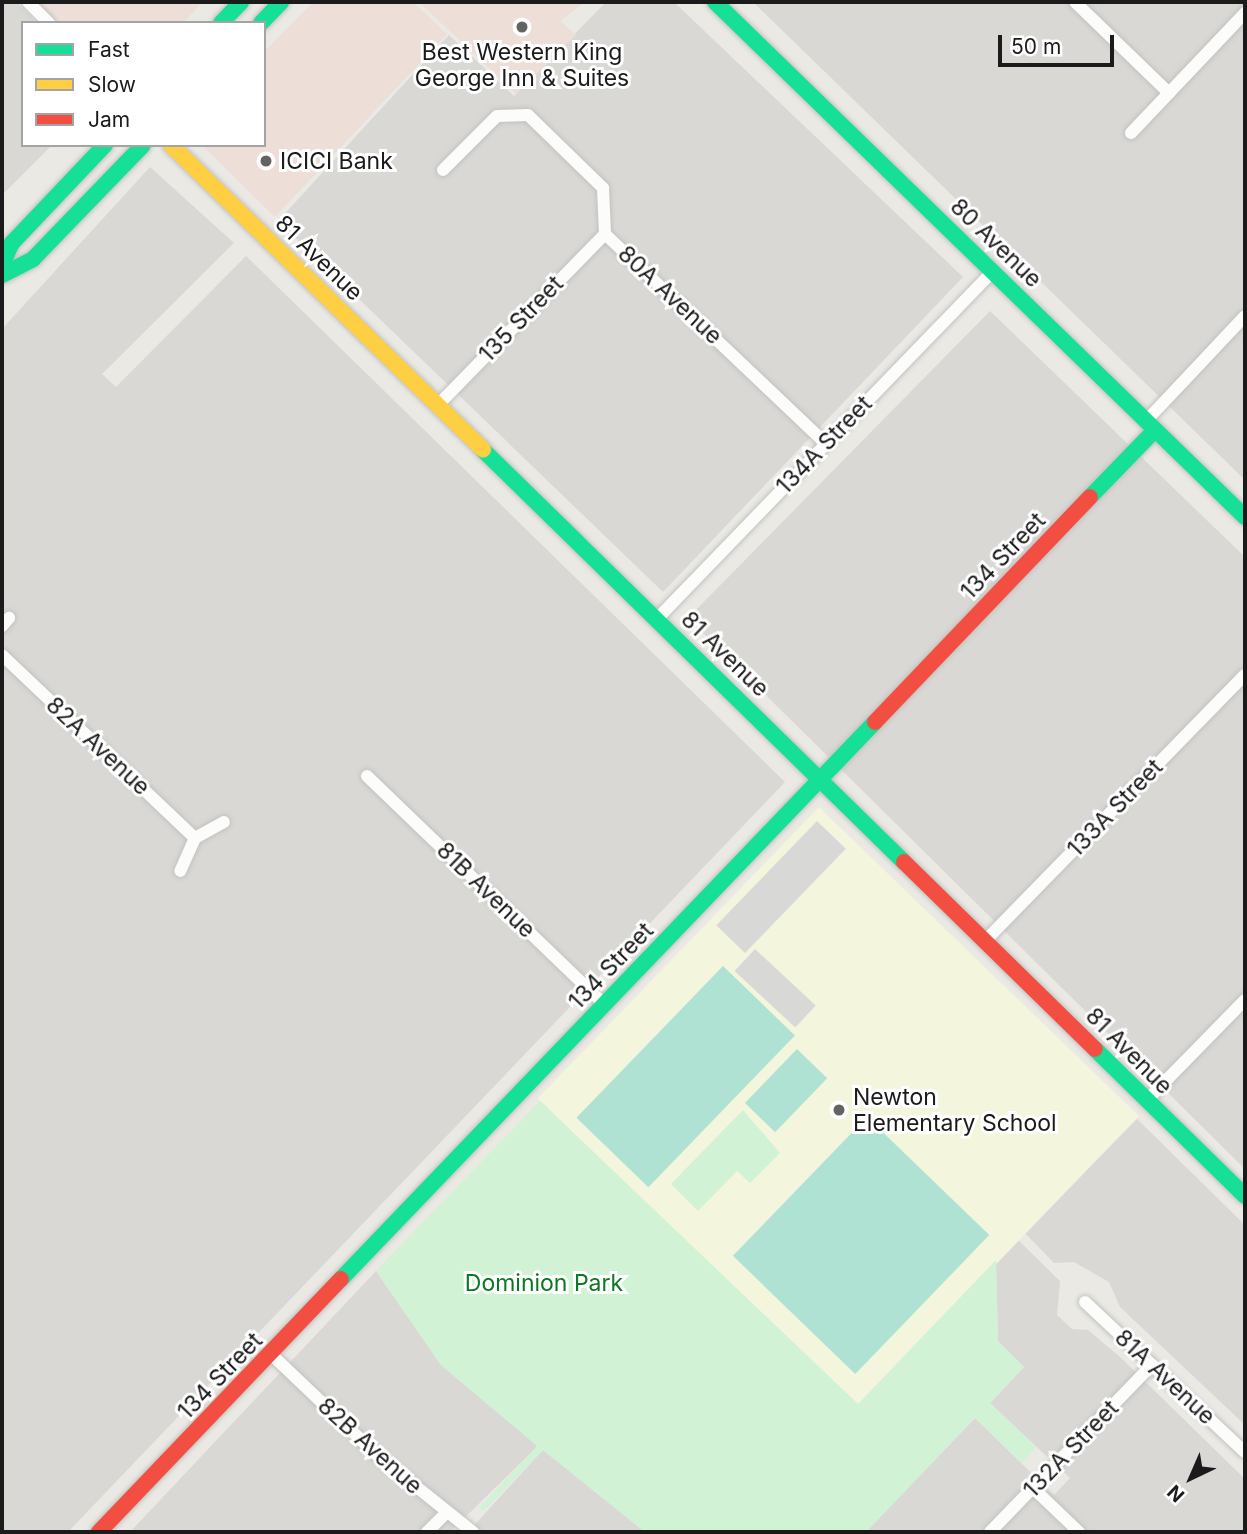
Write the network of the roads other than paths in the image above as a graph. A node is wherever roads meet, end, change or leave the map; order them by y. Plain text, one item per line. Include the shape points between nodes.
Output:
1 (28, 2) edge
2 (241, 2) edge
3 (281, 2) edge
4 (715, 2) edge
5 (1075, 2) edge
6 (1245, 13) edge
7 (47, 21) edge
8 (223, 21) edge
9 (263, 21) edge
10 (1169, 93) junction
11 (1131, 134) dead end
12 (103, 147) edge
13 (141, 147) edge
14 (173, 147) edge
15 (443, 170) dead end
16 (605, 234) junction
17 (2, 265) edge
18 (993, 271) junction
19 (2, 275) edge
20 (1245, 316) edge
21 (438, 405) junction
22 (1151, 425) junction
23 (825, 443) junction
24 (1245, 517) edge
25 (657, 619) junction
26 (2, 655) edge
27 (1245, 675) edge
28 (367, 776) dead end
29 (820, 779) junction
30 (224, 822) dead end
31 (195, 838) junction
32 (180, 871) dead end
33 (985, 941) junction
34 (1245, 1000) edge
35 (605, 1005) junction
36 (1146, 1101) junction
37 (1245, 1196) edge
38 (1085, 1302) dead end
39 (272, 1355) junction
40 (1152, 1365) junction
41 (1245, 1452) edge
42 (1033, 1488) junction
43 (446, 1513) junction
44 (99, 1532) edge
45 (427, 1532) edge
46 (473, 1532) edge
47 (990, 1532) edge
48 (1079, 1532) edge

1 - 7 street
2 - 8 street
3 - 9 street
4 - 18 street, 80 Avenue
5 - 10 street
6 - 10 street
10 - 11 street
12 - 17 street via 12,243
13 - 19 street via 33,259
14 - 21 street, 81 Avenue
15 - 16 street, 80A Avenue via 497,116 511,111 528,115 603,188
16 - 21 street, 135 Street
16 - 23 street, 80A Avenue
18 - 22 street, 80 Avenue
18 - 23 street, 134A Street
20 - 22 street, 134 Street
21 - 25 street, 81 Avenue
22 - 24 street, 80 Avenue
22 - 29 street, 134 Street
23 - 25 street, 134A Street
25 - 29 street, 81 Avenue
26 - 31 street, 82A Avenue
27 - 33 street, 133A Street
28 - 35 street, 81B Avenue
29 - 33 street, 81 Avenue
29 - 35 street, 134 Street
30 - 31 street
31 - 32 street
33 - 36 street, 81 Avenue
34 - 36 street
35 - 39 street, 134 Street
36 - 37 street, 81 Avenue
38 - 40 street, 81A Avenue
39 - 43 street, 82B Avenue
39 - 44 street, 134 Street
40 - 41 street, 81A Avenue
40 - 42 street, 132A Street
42 - 47 street, 132A Street
42 - 48 street
43 - 45 street
43 - 46 street, 82B Avenue

